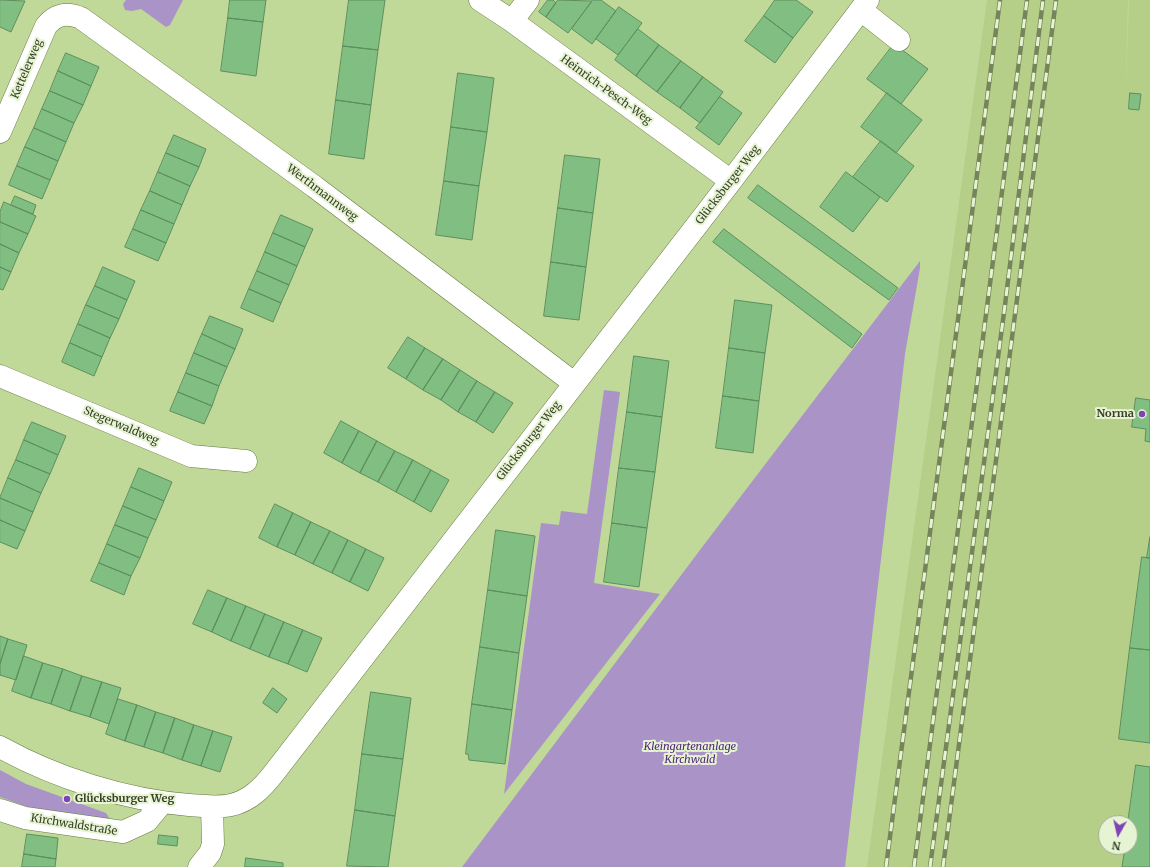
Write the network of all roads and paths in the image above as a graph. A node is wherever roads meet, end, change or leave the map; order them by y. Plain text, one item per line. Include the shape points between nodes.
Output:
1 (480, 0) edge
2 (528, 0) edge
3 (864, 5) edge
4 (63, 14) joint
5 (512, 21) junction
6 (899, 40) dead end
7 (0, 132) edge
8 (731, 181) junction
9 (0, 376) edge
10 (574, 383) junction
11 (246, 461) dead end
12 (0, 747) edge
13 (162, 803) junction
14 (212, 807) junction
15 (0, 810) edge
16 (199, 867) edge

1 - 5 street, Heinrich-Pesch-Weg
2 - 5 street
3 - 6 street
3 - 8 street, Glücksburger Weg
4 - 7 street, Kettelerweg via 52,19 46,26
4 - 10 street, Werthmannweg via 81,18 136,57 309,183
5 - 8 street, Heinrich-Pesch-Weg
8 - 10 street, Glücksburger Weg
9 - 11 street, Stegerwaldweg via 191,456
10 - 14 street, Glücksburger Weg via 266,783 241,802
12 - 13 street via 47,769 83,782
13 - 14 street
13 - 15 street, Kirchwaldstraße via 147,821 123,832 25,818
14 - 16 street via 213,844 210,853

